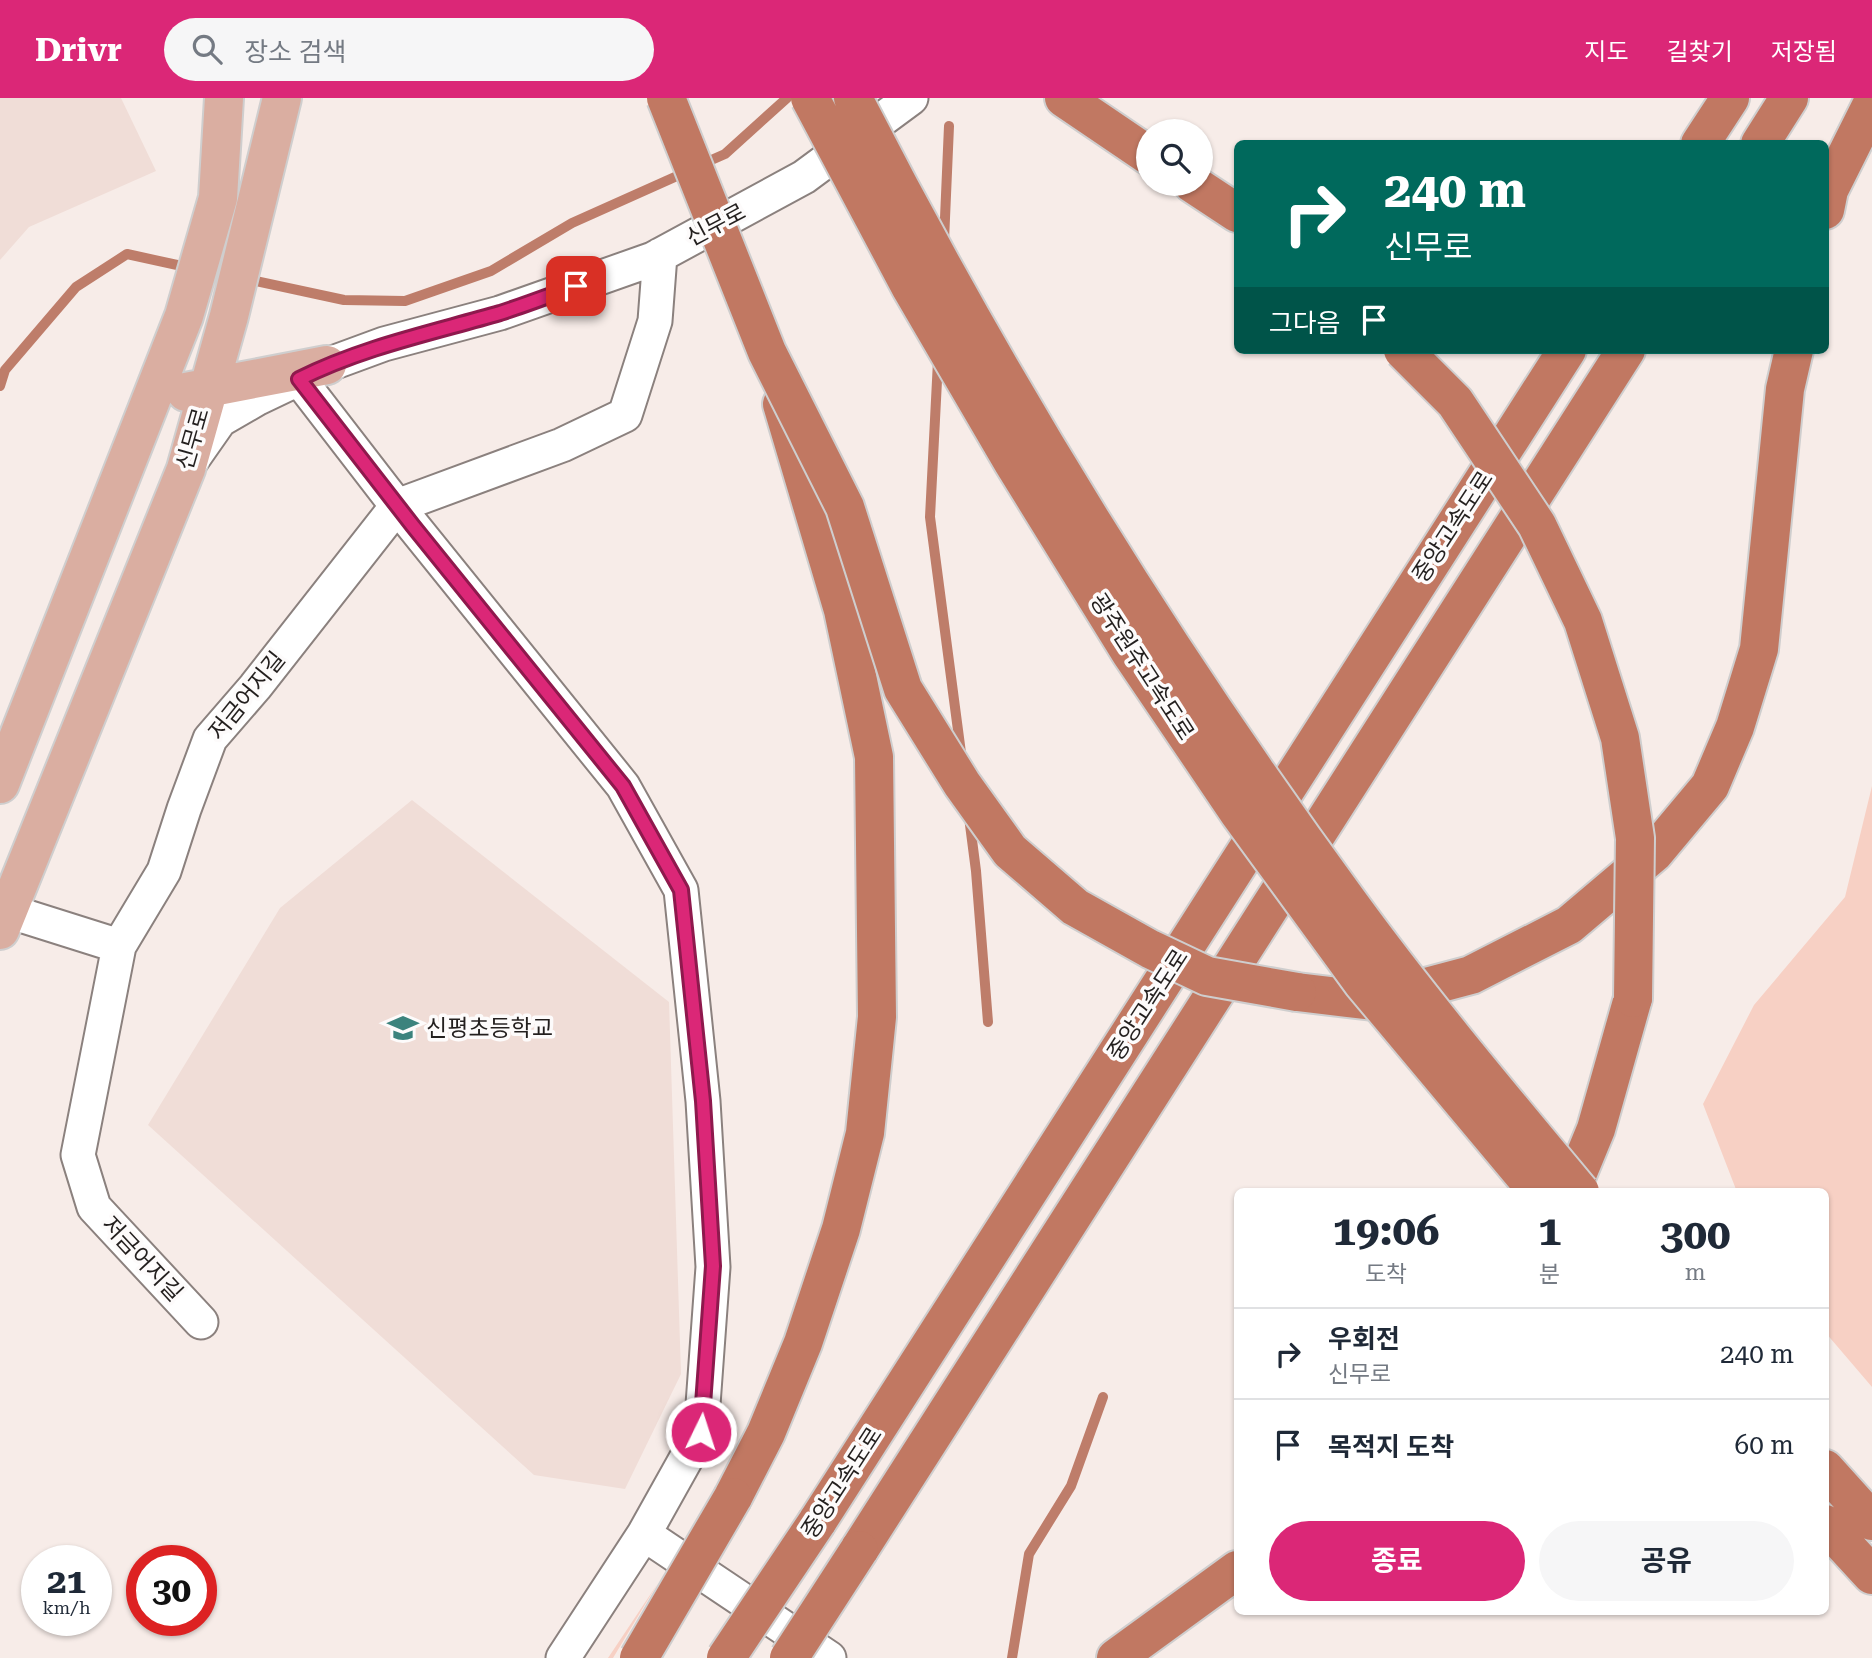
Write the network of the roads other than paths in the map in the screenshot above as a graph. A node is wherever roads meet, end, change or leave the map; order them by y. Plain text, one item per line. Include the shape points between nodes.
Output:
1 (224, 98) edge
2 (282, 98) edge
3 (666, 98) edge
4 (810, 98) edge
5 (853, 98) edge
6 (911, 98) edge
7 (1064, 98) edge
8 (1730, 98) edge
9 (1789, 98) edge
10 (1865, 118) edge
11 (1703, 140) edge
12 (1763, 140) edge
13 (1136, 147) edge
14 (1829, 190) edge
15 (1211, 196) edge
16 (1234, 211) edge
17 (660, 255) junction
18 (226, 325) junction
19 (767, 352) junction
20 (1407, 354) edge
21 (1564, 354) edge
22 (1623, 354) edge
23 (1793, 354) edge
24 (313, 372) junction
25 (208, 389) junction
26 (153, 396) junction
27 (186, 469) junction
28 (397, 506) junction
29 (0, 784) edge
30 (4, 920) edge
31 (119, 946) junction
32 (1535, 1188) edge
33 (1572, 1188) edge
34 (1577, 1188) edge
35 (201, 1322) dead end
36 (1829, 1473) edge
37 (1872, 1521) edge
38 (1829, 1528) edge
39 (645, 1534) junction
40 (1234, 1572) edge
41 (1872, 1575) edge
42 (563, 1658) edge
43 (639, 1658) edge
44 (726, 1658) edge
45 (789, 1658) edge
46 (829, 1658) edge
47 (1117, 1658) edge

1 - 26 main road via 218,198 184,316
2 - 18 main road
3 - 19 highway, bridge
4 - 32 highway, 광주원주고속도로, bridge via 918,300 1130,652 1239,813 1363,983
5 - 34 highway, 광주원주고속도로, bridge via 1008,381 1171,645 1349,904
6 - 17 street, 신무로 via 804,177
7 - 13 highway
8 - 11 highway
9 - 12 highway
10 - 14 highway
15 - 16 highway
17 - 24 street, 신무로 via 500,313 384,344
17 - 28 street via 655,321 625,415 562,445
18 - 24 main road via 252,361
18 - 25 main road
19 - 23 highway, bridge via 845,507 902,690 1010,851 1075,907 1207,976 1373,1000 1471,975 1569,925 1654,853 1710,786 1735,727 1759,649 1785,389
19 - 43 highway, bridge via 842,610 874,757 877,1017 862,1145 841,1229 803,1343 766,1433 733,1497
20 - 33 highway, bridge via 1455,402 1538,525 1583,621 1620,738 1635,838 1633,998 1596,1129
21 - 44 highway, 중앙고속도로, bridge
22 - 45 highway, bridge
24 - 25 main road, 신무로
24 - 27 street via 220,421
24 - 28 street
25 - 26 main road
25 - 27 main road, 신무로
26 - 29 main road
27 - 30 main road, 신무로
28 - 31 street, 저금어지길 via 210,739 164,871
28 - 39 street via 623,786 681,890 703,1101 713,1266 701,1432
30 - 31 street
31 - 35 street, 저금어지길 via 78,1154 94,1207
36 - 37 highway
38 - 41 highway
39 - 42 street
39 - 46 street
40 - 47 highway

